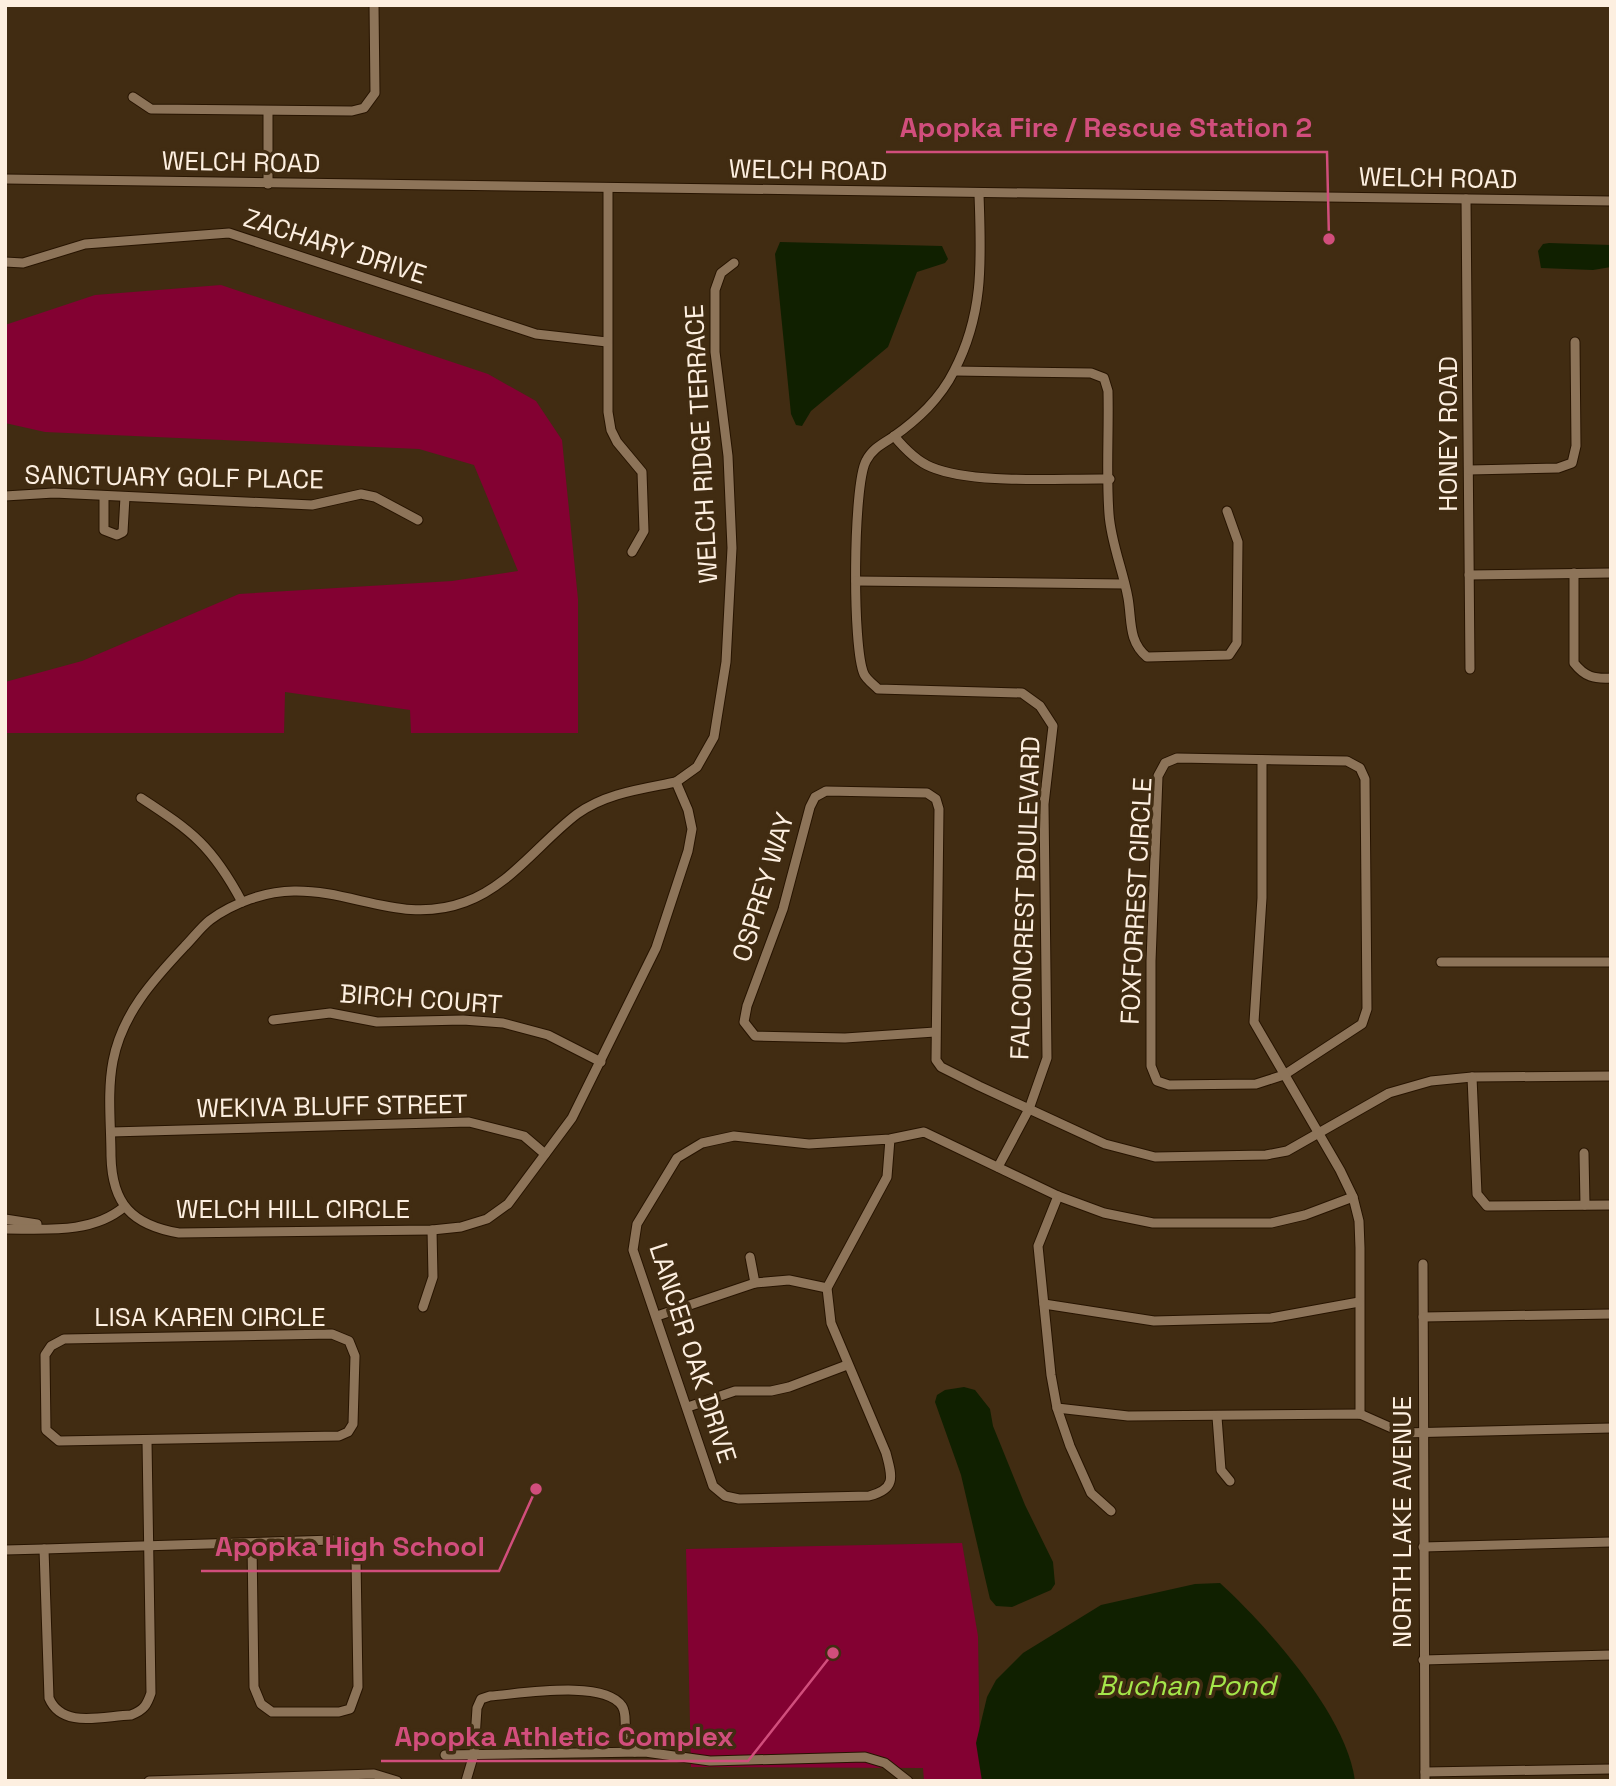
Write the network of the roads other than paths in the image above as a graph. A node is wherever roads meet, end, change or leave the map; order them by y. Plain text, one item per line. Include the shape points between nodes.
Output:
1 (374, 5) edge
2 (133, 97) dead end
3 (268, 111) junction
4 (5, 179) edge
5 (268, 184) junction
6 (608, 188) junction
7 (979, 194) junction
8 (1466, 199) junction
9 (1611, 201) edge
10 (5, 262) edge
11 (734, 263) dead end
12 (607, 342) junction
13 (1575, 342) dead end
14 (955, 371) junction
15 (894, 436) junction
16 (1469, 470) junction
17 (1110, 480) junction
18 (5, 496) edge
19 (104, 496) junction
20 (125, 497) junction
21 (1227, 511) dead end
22 (418, 520) dead end
23 (632, 552) dead end
24 (1574, 573) junction
25 (1611, 573) edge
26 (1469, 575) junction
27 (856, 581) junction
28 (1124, 583) junction
29 (1470, 669) dead end
30 (1611, 678) edge
31 (1262, 760) junction
32 (676, 782) junction
33 (141, 799) dead end
34 (242, 902) junction
35 (1441, 962) dead end
36 (1611, 962) edge
37 (273, 1020) dead end
38 (935, 1032) junction
39 (601, 1062) junction
40 (1284, 1075) junction
41 (1611, 1076) edge
42 (1472, 1077) junction
43 (1029, 1109) junction
44 (111, 1132) junction
45 (1319, 1135) junction
46 (890, 1139) junction
47 (1584, 1153) dead end
48 (545, 1154) junction
49 (998, 1167) junction
50 (1058, 1196) junction
51 (1353, 1197) junction
52 (1585, 1205) junction
53 (1611, 1205) edge
54 (124, 1207) junction
55 (5, 1219) edge
56 (56, 1227) junction
57 (5, 1229) edge
58 (432, 1230) junction
59 (750, 1257) dead end
60 (1423, 1264) dead end
61 (755, 1283) junction
62 (828, 1288) junction
63 (1359, 1302) junction
64 (1044, 1304) junction
65 (423, 1307) dead end
66 (1611, 1314) edge
67 (657, 1316) junction
68 (1423, 1317) junction
69 (847, 1365) junction
70 (688, 1407) junction
71 (1057, 1408) junction
72 (1360, 1414) junction
73 (1217, 1417) junction
74 (1611, 1428) edge
75 (1423, 1432) junction
76 (147, 1441) junction
77 (1230, 1481) dead end
78 (1111, 1511) dead end
79 (1611, 1542) edge
80 (252, 1543) junction
81 (149, 1546) junction
82 (1423, 1547) junction
83 (44, 1549) junction
84 (5, 1550) edge
85 (1611, 1655) edge
86 (1423, 1660) junction
87 (635, 1752) junction
88 (474, 1754) junction
89 (445, 1755) dead end
90 (1611, 1769) edge
91 (1425, 1777) edge
92 (149, 1781) edge
93 (397, 1781) edge
94 (466, 1781) edge
95 (908, 1781) edge

1 - 3 street via 375,93 371,103 352,111
2 - 3 street via 151,109
3 - 5 street
4 - 5 street, WELCH ROAD
5 - 6 street, WELCH ROAD
6 - 7 street, WELCH ROAD
6 - 12 street
7 - 8 street, WELCH ROAD
7 - 14 street, FALCONCREST BOULEVARD via 982,281 974,320
8 - 9 street, WELCH ROAD
8 - 16 street, HONEY ROAD
10 - 12 street, ZACHARY DRIVE via 23,263 85,244 229,233 536,334
11 - 32 street, WELCH RIDGE TERRACE via 721,274 715,290 715,352 728,456 732,548 726,662 714,737 697,767
12 - 23 street via 611,430 642,472 644,487 644,531
13 - 16 street via 1576,446 1572,463 1558,468
14 - 15 street, FALCONCREST BOULEVARD via 935,402
14 - 17 street via 1091,373 1104,378
15 - 17 street via 906,451 931,467 976,476
15 - 27 street, FALCONCREST BOULEVARD via 873,450 864,464
16 - 26 street, HONEY ROAD
17 - 28 street via 1109,514
18 - 19 street, SANCTUARY GOLF PLACE
19 - 20 street, SANCTUARY GOLF PLACE
19 - 20 street via 104,530 117,535 123,532
20 - 22 street, SANCTUARY GOLF PLACE via 312,505 361,494
21 - 28 street via 1238,542 1237,643 1229,656 1147,657 1132,636
24 - 25 street
24 - 26 street
24 - 30 street via 1574,663 1595,679
26 - 29 street, HONEY ROAD
27 - 28 street
27 - 43 street, FALCONCREST BOULEVARD via 856,630 864,674 878,689 1021,693 1040,706 1053,726 1044,804 1047,1058
31 - 40 street via 1262,898 1254,1021
31 - 40 street, FOXFORREST CIRCLE via 1347,761 1360,768 1365,779 1367,1009 1362,1024
31 - 40 street, FOXFORREST CIRCLE via 1177,758 1165,763 1158,776 1152,1066 1157,1081 1170,1085 1256,1084
32 - 34 street via 613,795 578,813 499,883 466,902 433,910 398,910 323,892 292,891
32 - 39 street, WELCH HILL CIRCLE via 692,830 688,851 656,948
33 - 34 street via 191,830 224,868
34 - 44 street via 209,920 146,988 126,1022 113,1060
35 - 36 street
37 - 39 street, BIRCH COURT via 330,1013 377,1022 503,1023 548,1035
38 - 38 street, OSPREY WAY via 936,799 927,793 826,791 815,797 810,807 783,909 744,1022 755,1036 845,1038
38 - 43 street, OSPREY WAY via 936,1060 941,1067
39 - 48 street, WELCH HILL CIRCLE via 572,1118
40 - 45 street
41 - 42 street
42 - 45 street via 1430,1081 1389,1093
42 - 52 street via 1477,1194 1482,1202 1487,1206
43 - 45 street via 1105,1144 1155,1157 1266,1155 1287,1151
43 - 49 street, FALCONCREST BOULEVARD
44 - 48 street, WEKIVA BLUFF STREET via 468,1122 524,1136
44 - 54 street via 112,1174
45 - 51 street
46 - 49 street, LANCER OAK DRIVE via 924,1132
46 - 62 street via 887,1177
46 - 67 street, LANCER OAK DRIVE via 809,1144 734,1136 702,1143 677,1158 637,1224 633,1250
47 - 52 street
48 - 58 street, WELCH HILL CIRCLE via 508,1205 487,1219
49 - 50 street, LANCER OAK DRIVE
50 - 51 street, LANCER OAK DRIVE via 1104,1213 1153,1223 1271,1223
50 - 64 street via 1038,1246
51 - 63 street via 1359,1221
52 - 53 street
54 - 56 street via 109,1220 84,1227
54 - 58 street, WELCH HILL CIRCLE via 155,1229 179,1233
55 - 56 street
56 - 57 street
58 - 65 street via 433,1277
59 - 61 street
60 - 68 street, NORTH LAKE AVENUE
61 - 62 street via 789,1280
61 - 67 street
62 - 69 street, LANCER OAK DRIVE via 831,1323
63 - 64 street via 1271,1318 1154,1321
63 - 72 street
64 - 71 street
66 - 68 street
67 - 70 street, LANCER OAK DRIVE
68 - 75 street, NORTH LAKE AVENUE
69 - 70 street via 789,1387 735,1391
69 - 70 street, LANCER OAK DRIVE via 886,1453 890,1486 883,1493 725,1496 713,1486
71 - 73 street via 1128,1416
71 - 78 street via 1091,1493
72 - 73 street
72 - 75 street via 1403,1433
73 - 77 street via 1221,1470
74 - 75 street
75 - 82 street, NORTH LAKE AVENUE
76 - 76 street, LISA KAREN CIRCLE via 59,1441 51,1437 46,1430 45,1355 51,1346 64,1339 318,1334 349,1341 355,1356 353,1424 348,1432 339,1436
76 - 81 street
79 - 82 street
80 - 80 street via 333,1540 347,1546 356,1558 358,1687 350,1709 272,1712 257,1698
80 - 81 street
81 - 83 street
81 - 83 street via 148,1705 131,1715 66,1718 55,1711 49,1698
82 - 86 street, NORTH LAKE AVENUE
83 - 84 street
85 - 86 street
86 - 91 street, NORTH LAKE AVENUE
87 - 88 street
87 - 88 street via 626,1732 624,1709 617,1700 603,1692 580,1690 481,1699
87 - 95 street via 710,1761 864,1757 885,1763
88 - 89 street
88 - 94 street
90 - 91 street
92 - 93 street via 374,1774

